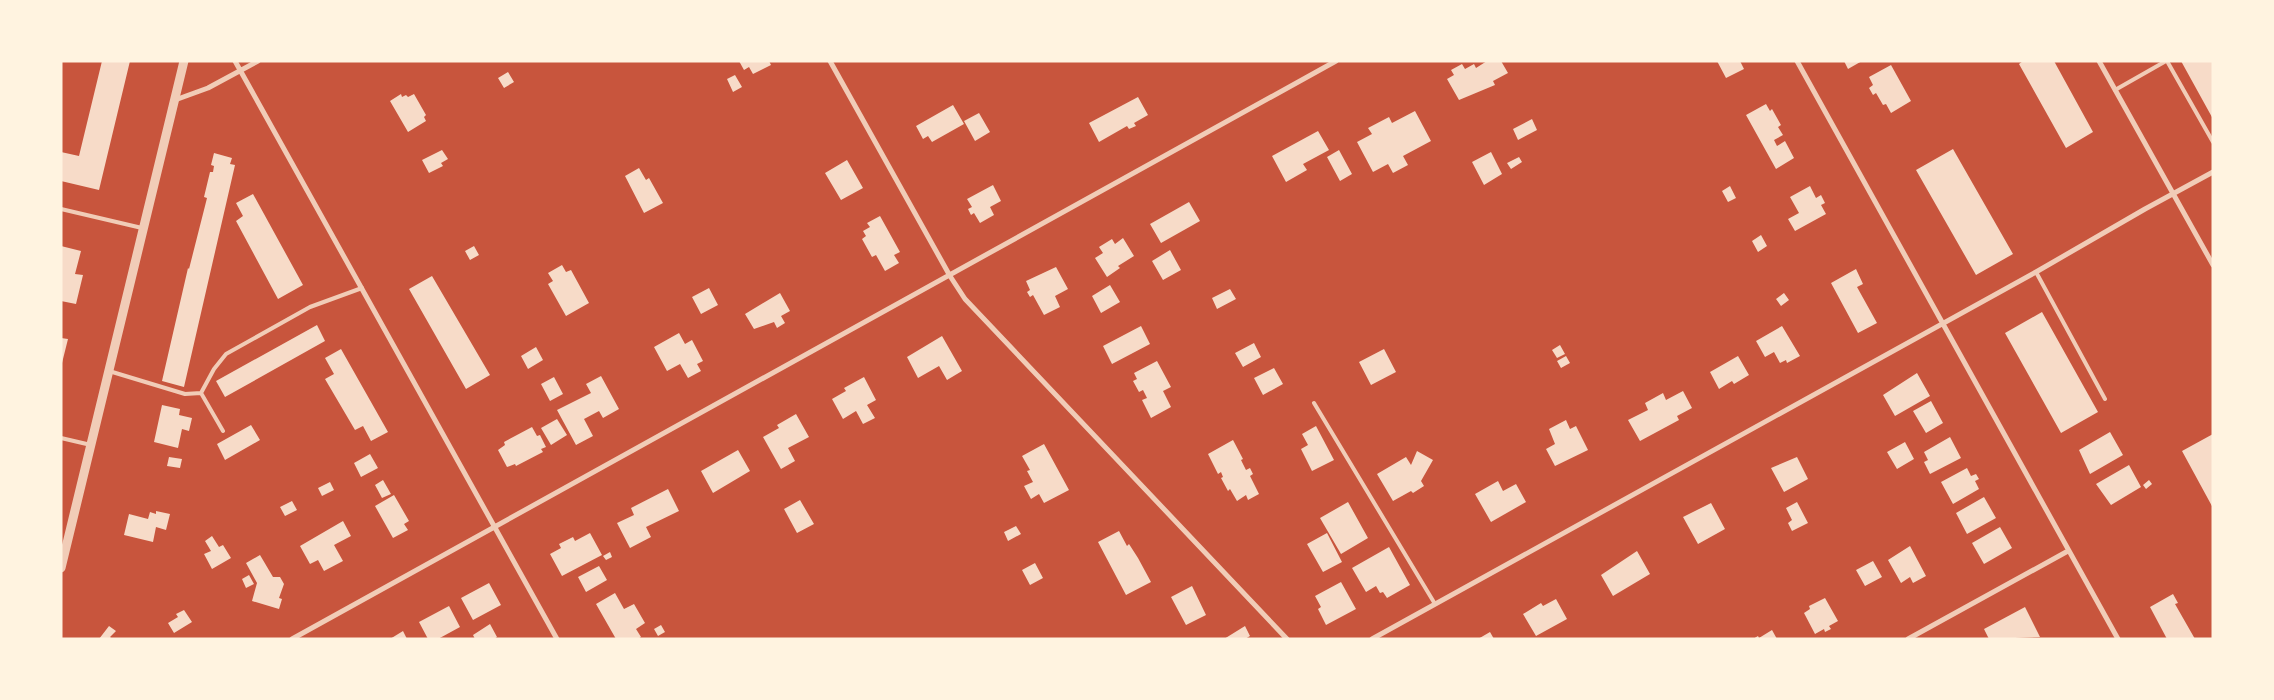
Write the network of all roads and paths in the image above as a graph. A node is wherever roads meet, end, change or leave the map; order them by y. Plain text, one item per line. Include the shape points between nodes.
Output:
1 (184, 61) edge
2 (235, 61) edge
3 (258, 61) edge
4 (830, 61) edge
5 (1336, 61) edge
6 (1797, 61) edge
7 (2099, 61) edge
8 (2166, 61) edge
9 (240, 71) junction
10 (2115, 90) junction
11 (174, 100) junction
12 (2213, 142) edge
13 (2213, 172) edge
14 (2173, 194) junction
15 (61, 209) edge
16 (143, 228) junction
17 (2213, 265) edge
18 (2036, 272) junction
19 (950, 276) junction
20 (362, 288) junction
21 (1942, 323) junction
22 (109, 371) junction
23 (201, 393) junction
24 (2105, 398) dead end
25 (1314, 403) dead end
26 (223, 431) dead end
27 (61, 438) edge
28 (91, 445) junction
29 (495, 527) junction
30 (2068, 551) junction
31 (61, 568) edge
32 (1435, 604) junction
33 (292, 639) edge
34 (557, 639) edge
35 (1287, 639) edge
36 (1372, 639) edge
37 (1908, 639) edge
38 (2118, 639) edge

1 - 11 street
2 - 9 street
3 - 9 street
4 - 19 street
5 - 19 street
6 - 21 street
7 - 10 street
8 - 10 lane
8 - 12 lane
9 - 11 street via 194,95
9 - 20 street
10 - 14 street
11 - 16 street
13 - 14 street
14 - 17 street
14 - 18 street
15 - 16 lane
16 - 22 street
18 - 21 street
18 - 24 lane
19 - 29 street
19 - 35 street via 965,299
20 - 23 lane via 310,307 226,354
20 - 29 street
21 - 30 street
21 - 32 street
22 - 23 lane via 184,394
22 - 28 street
23 - 26 lane
25 - 32 lane
27 - 28 lane
28 - 31 street
29 - 33 street
29 - 34 street
30 - 37 street
30 - 38 street
32 - 36 street

